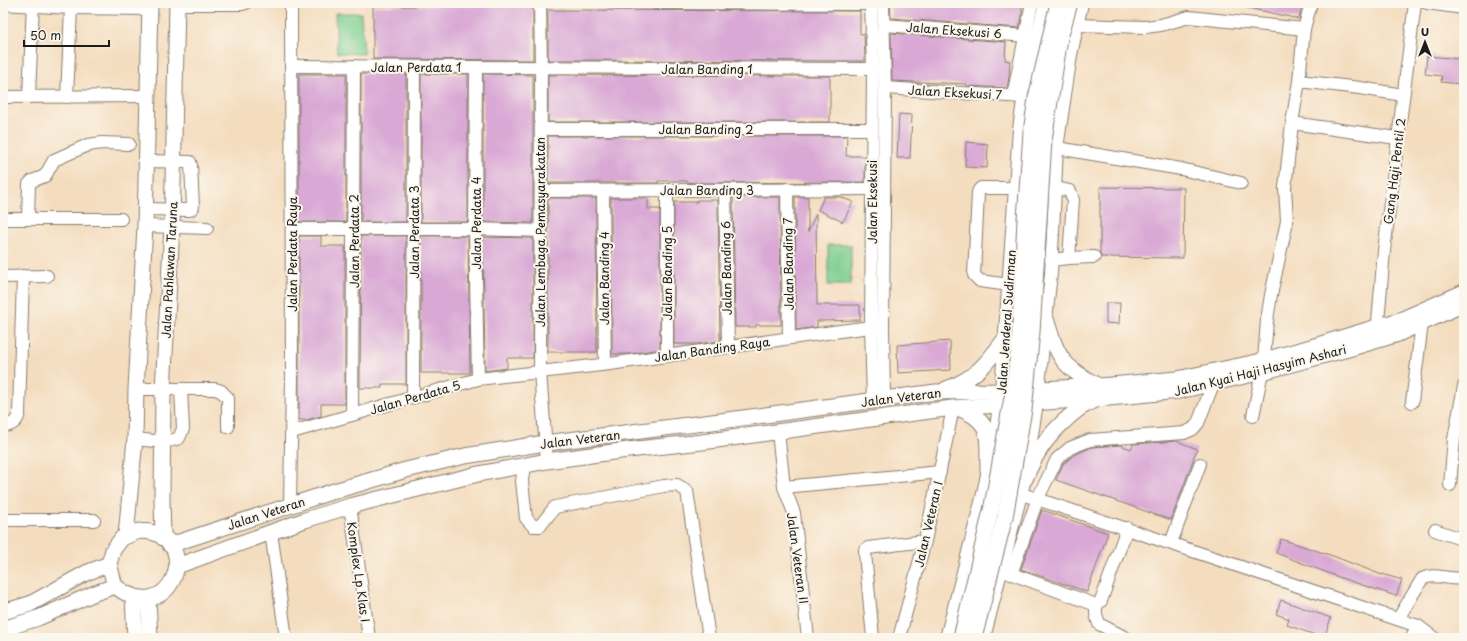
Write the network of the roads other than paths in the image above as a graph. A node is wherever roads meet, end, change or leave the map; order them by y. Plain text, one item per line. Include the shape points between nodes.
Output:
1 (177, 3) edge
2 (246, 3) edge
3 (291, 3) edge
4 (540, 3) edge
5 (656, 3) edge
6 (780, 3) edge
7 (1032, 3) edge
8 (1045, 3) edge
9 (1058, 3) edge
10 (1070, 3) edge
11 (1082, 3) edge
12 (1311, 3) edge
13 (1415, 3) edge
14 (1427, 3) edge
15 (3, 4) edge
16 (871, 4) junction
17 (883, 4) edge
18 (33, 5) edge
19 (150, 6) edge
20 (71, 8) junction
21 (1464, 8) edge
22 (884, 25) junction
23 (1077, 25) junction
24 (1304, 29) junction
25 (1025, 36) junction
26 (291, 66) junction
27 (354, 66) junction
28 (414, 67) junction
29 (476, 67) junction
30 (541, 68) junction
31 (873, 69) junction
32 (1299, 81) junction
33 (885, 88) junction
34 (1403, 95) junction
35 (149, 96) junction
36 (3, 97) edge
37 (29, 97) junction
38 (67, 97) junction
39 (1018, 97) junction
40 (1292, 123) junction
41 (541, 129) junction
42 (872, 129) junction
43 (1397, 138) junction
44 (129, 144) dead end
45 (1057, 148) junction
46 (147, 161) junction
47 (174, 161) junction
48 (1241, 183) dead end
49 (1015, 188) junction
50 (1056, 188) junction
51 (872, 189) junction
52 (666, 190) junction
53 (725, 190) junction
54 (787, 190) junction
55 (541, 191) junction
56 (603, 191) junction
57 (146, 208) junction
58 (172, 209) junction
59 (3, 219) edge
60 (28, 219) junction
61 (121, 219) dead end
62 (145, 226) junction
63 (172, 227) junction
64 (207, 228) dead end
65 (414, 228) junction
66 (475, 228) junction
67 (292, 229) junction
68 (354, 229) junction
69 (541, 231) junction
70 (1094, 257) dead end
71 (1069, 258) junction
72 (1051, 260) junction
73 (1010, 271) junction
74 (1051, 273) junction
75 (23, 276) junction
76 (47, 276) dead end
77 (3, 277) edge
78 (1008, 285) junction
79 (1464, 292) edge
80 (1464, 304) edge
81 (1046, 319) junction
82 (1422, 323) junction
83 (877, 328) junction
84 (1377, 334) junction
85 (789, 338) junction
86 (1005, 339) junction
87 (728, 346) junction
88 (666, 355) junction
89 (605, 364) junction
90 (1263, 366) junction
91 (540, 372) junction
92 (478, 379) junction
93 (1213, 384) junction
94 (1464, 386) edge
95 (136, 389) junction
96 (181, 389) junction
97 (163, 390) junction
98 (936, 392) junction
99 (1104, 392) junction
100 (1038, 396) junction
101 (413, 398) junction
102 (1001, 398) junction
103 (879, 400) junction
104 (1412, 402) dead end
105 (955, 408) junction
106 (352, 415) junction
107 (1253, 416) dead end
108 (728, 420) junction
109 (3, 426) edge
110 (228, 427) dead end
111 (292, 432) junction
112 (778, 432) junction
113 (731, 438) junction
114 (135, 439) junction
115 (162, 441) junction
116 (545, 443) junction
117 (547, 461) junction
118 (1200, 464) dead end
119 (524, 465) junction
120 (940, 472) junction
121 (986, 477) junction
122 (1450, 485) dead end
123 (1023, 486) junction
124 (784, 487) junction
125 (1038, 498) junction
126 (290, 505) junction
127 (350, 506) junction
128 (3, 520) edge
129 (94, 520) dead end
130 (1127, 528) junction
131 (1434, 530) dead end
132 (271, 532) junction
133 (126, 536) junction
134 (1464, 540) edge
135 (167, 541) junction
136 (925, 541) junction
137 (1171, 542) junction
138 (109, 564) junction
139 (177, 566) junction
140 (1006, 572) junction
141 (1464, 578) edge
142 (115, 586) junction
143 (141, 598) junction
144 (1096, 605) junction
145 (3, 612) edge
146 (1398, 619) junction
147 (1418, 626) junction
148 (3, 629) edge
149 (135, 638) edge
150 (150, 638) edge
151 (286, 638) edge
152 (369, 638) edge
153 (709, 638) edge
154 (808, 638) edge
155 (873, 638) edge
156 (899, 638) edge
157 (946, 638) edge
158 (961, 638) edge
159 (974, 638) edge
160 (984, 638) edge
161 (1126, 638) edge
162 (1411, 638) edge
163 (1434, 638) edge

1 - 2 street
1 - 47 main road, Jalan Pahlawan Taruna
3 - 26 street, Jalan Perdata Raya
4 - 30 street, Jalan Lembaga Pemasyarakatan
5 - 6 street
6 - 16 street
7 - 25 street
8 - 39 street, Jalan Jenderal Sudirman via 1026,80
9 - 158 main road, Jalan Jenderal Sudirman, bridge via 1036,98 1031,132 1013,392 992,506
10 - 159 main road, Jalan Jenderal Sudirman, bridge via 1060,38 1044,140 1032,332 1024,410 1005,517
11 - 23 street
12 - 24 street
13 - 34 street, Gang Haji Pentil 2
14 - 21 street
15 - 18 street
16 - 17 street
16 - 31 street, Jalan Eksekusi
17 - 22 street, Jalan Eksekusi
18 - 20 street
18 - 37 street
19 - 20 street
19 - 35 main road
20 - 38 street
22 - 25 street, Jalan Eksekusi 6
22 - 33 street, Jalan Eksekusi
23 - 24 street via 1145,27 1189,17
23 - 45 street
24 - 32 street
25 - 39 street
26 - 27 street, Jalan Perdata 1
26 - 67 street, Jalan Perdata Raya
27 - 28 street, Jalan Perdata 1
27 - 68 street, Jalan Perdata 2
28 - 29 street, Jalan Perdata 1
28 - 65 street, Jalan Perdata 3
29 - 30 street, Jalan Perdata 1
29 - 66 street, Jalan Perdata 4
30 - 31 street, Jalan Banding 1
30 - 41 street, Jalan Lembaga Pemasyarakatan
31 - 42 street, Jalan Eksekusi
32 - 34 street
32 - 40 street
33 - 39 street, Jalan Eksekusi 7
33 - 83 street, Jalan Eksekusi
34 - 43 street, Gang Haji Pentil 2
35 - 38 street
35 - 46 main road
36 - 37 street
37 - 38 street
39 - 49 street, Jalan Jenderal Sudirman via 1019,129
40 - 43 street
40 - 90 street via 1285,188 1287,221 1271,294
41 - 42 street, Jalan Banding 2
41 - 55 street, Jalan Lembaga Pemasyarakatan
42 - 51 street, Jalan Eksekusi
43 - 84 street, Gang Haji Pentil 2
44 - 60 street via 88,145 54,160 45,176 29,184
45 - 48 street
45 - 50 street
46 - 47 street
46 - 57 main road
47 - 58 main road, Jalan Pahlawan Taruna
47 - 58 street via 191,164 193,207 190,210
49 - 73 street, Jalan Jenderal Sudirman
49 - 78 street via 978,190 974,275 980,281
50 - 71 street via 1070,191 1073,200
50 - 72 street
51 - 54 street, Jalan Banding 3
51 - 83 street, Jalan Eksekusi
52 - 53 street, Jalan Banding 3
52 - 56 street, Jalan Banding 3
52 - 88 street, Jalan Banding 5
53 - 54 street, Jalan Banding 3
53 - 87 street, Jalan Banding 6
54 - 85 street, Jalan Banding 7
55 - 56 street, Jalan Banding 3
55 - 69 street, Jalan Lembaga Pemasyarakatan
56 - 89 street, Jalan Banding 4
57 - 58 street
57 - 62 main road
58 - 63 main road, Jalan Pahlawan Taruna
59 - 60 street
60 - 61 street
62 - 63 street
62 - 95 main road
63 - 64 street
63 - 97 main road, Jalan Pahlawan Taruna
65 - 66 street
65 - 68 street
65 - 101 street, Jalan Perdata 3
66 - 69 street
66 - 92 street, Jalan Perdata 4
67 - 68 street
67 - 111 street, Jalan Perdata Raya
68 - 106 street, Jalan Perdata 2
69 - 91 street, Jalan Lembaga Pemasyarakatan
70 - 71 street
71 - 72 street
72 - 74 street
73 - 74 street via 1013,278 1026,284 1040,281
73 - 78 street, Jalan Jenderal Sudirman
74 - 81 street
75 - 76 street
75 - 77 street
75 - 109 street via 18,414 17,420 12,424
78 - 86 street, Jalan Jenderal Sudirman
79 - 84 main road, Jalan Kyai Haji Hasyim Ashari via 1400,320
80 - 82 main road, Jalan Kyai Haji Hasyim Ashari
81 - 99 main road via 1056,350 1070,369
81 - 100 street
82 - 84 main road, Jalan Kyai Haji Hasyim Ashari via 1398,334
82 - 104 street
83 - 85 street, Jalan Banding Raya
83 - 103 street, Jalan Eksekusi
84 - 90 main road, Jalan Kyai Haji Hasyim Ashari
85 - 87 street, Jalan Banding Raya
86 - 98 main road via 977,372 964,381
86 - 102 street, Jalan Jenderal Sudirman
87 - 88 street, Jalan Banding Raya
88 - 89 street, Jalan Banding Raya
89 - 91 street, Jalan Banding Raya
90 - 93 main road, Jalan Kyai Haji Hasyim Ashari
90 - 99 main road, Jalan Kyai Haji Hasyim Ashari
90 - 107 street
91 - 92 street, Jalan Perdata 5
91 - 116 street, Jalan Lembaga Pemasyarakatan
92 - 101 street, Jalan Perdata 5
93 - 99 main road, Jalan Kyai Haji Hasyim Ashari via 1179,391
93 - 125 street via 1198,423 1193,429 1184,433 1090,440 1070,448 1057,459
94 - 122 street via 1454,439
95 - 97 street
95 - 114 main road
96 - 97 street
96 - 110 street via 215,389 225,394 228,398
96 - 115 street via 182,434 174,440
97 - 115 main road, Jalan Pahlawan Taruna
98 - 102 main road, Jalan Veteran
98 - 103 main road, Jalan Veteran
99 - 100 main road, Jalan Kyai Haji Hasyim Ashari
99 - 123 main road via 1049,435 1034,459
100 - 102 main road, Jalan Kyai Haji Hasyim Ashari
100 - 123 street
101 - 106 street, Jalan Perdata 5
102 - 105 main road, Jalan Veteran
102 - 121 street, Jalan Jenderal Sudirman
103 - 108 main road, Jalan Veteran
105 - 112 main road, Jalan Veteran
105 - 120 street, Jalan Veteran I
105 - 121 main road via 972,413 984,425 987,435
106 - 111 street, Jalan Perdata 5
108 - 113 main road
108 - 116 main road, Jalan Veteran
111 - 126 street, Jalan Perdata Raya
112 - 113 main road, Jalan Veteran
112 - 124 street, Jalan Veteran II
113 - 117 main road, Jalan Veteran
114 - 115 street
114 - 133 main road
115 - 135 main road, Jalan Pahlawan Taruna
116 - 117 street, Jalan Lembaga Pemasyarakatan
116 - 126 main road, Jalan Veteran via 451,459
117 - 119 main road, Jalan Veteran
118 - 137 street
119 - 127 main road, Jalan Veteran
119 - 153 street via 522,481 526,518 533,526 540,526 555,507 664,486 677,485 688,491
120 - 124 street
120 - 136 street, Jalan Veteran I
121 - 123 street
121 - 157 street, Jalan Jenderal Sudirman
123 - 125 street
123 - 140 street
124 - 154 street, Jalan Veteran II via 794,514
125 - 130 street
125 - 140 street
126 - 135 main road, Jalan Veteran
127 - 132 main road, Jalan Veteran
127 - 152 street, Komplex Lp Klas I
128 - 129 street
130 - 137 street
130 - 144 street via 1101,601
131 - 134 street
132 - 139 main road, Jalan Veteran
132 - 151 street
133 - 135 main road via 139,531 152,532
133 - 138 main road via 113,550
135 - 139 main road via 176,555
136 - 155 street via 866,550
136 - 156 street, Jalan Veteran I
137 - 146 street
138 - 142 main road
138 - 145 main road via 86,573 30,604
139 - 143 main road via 173,581 163,593
140 - 144 street
140 - 160 street
141 - 146 street via 1436,575 1422,579
142 - 143 main road
142 - 148 main road via 38,618
143 - 149 main road
143 - 150 main road
144 - 161 street via 1099,624
146 - 147 street
147 - 162 street
147 - 163 street

